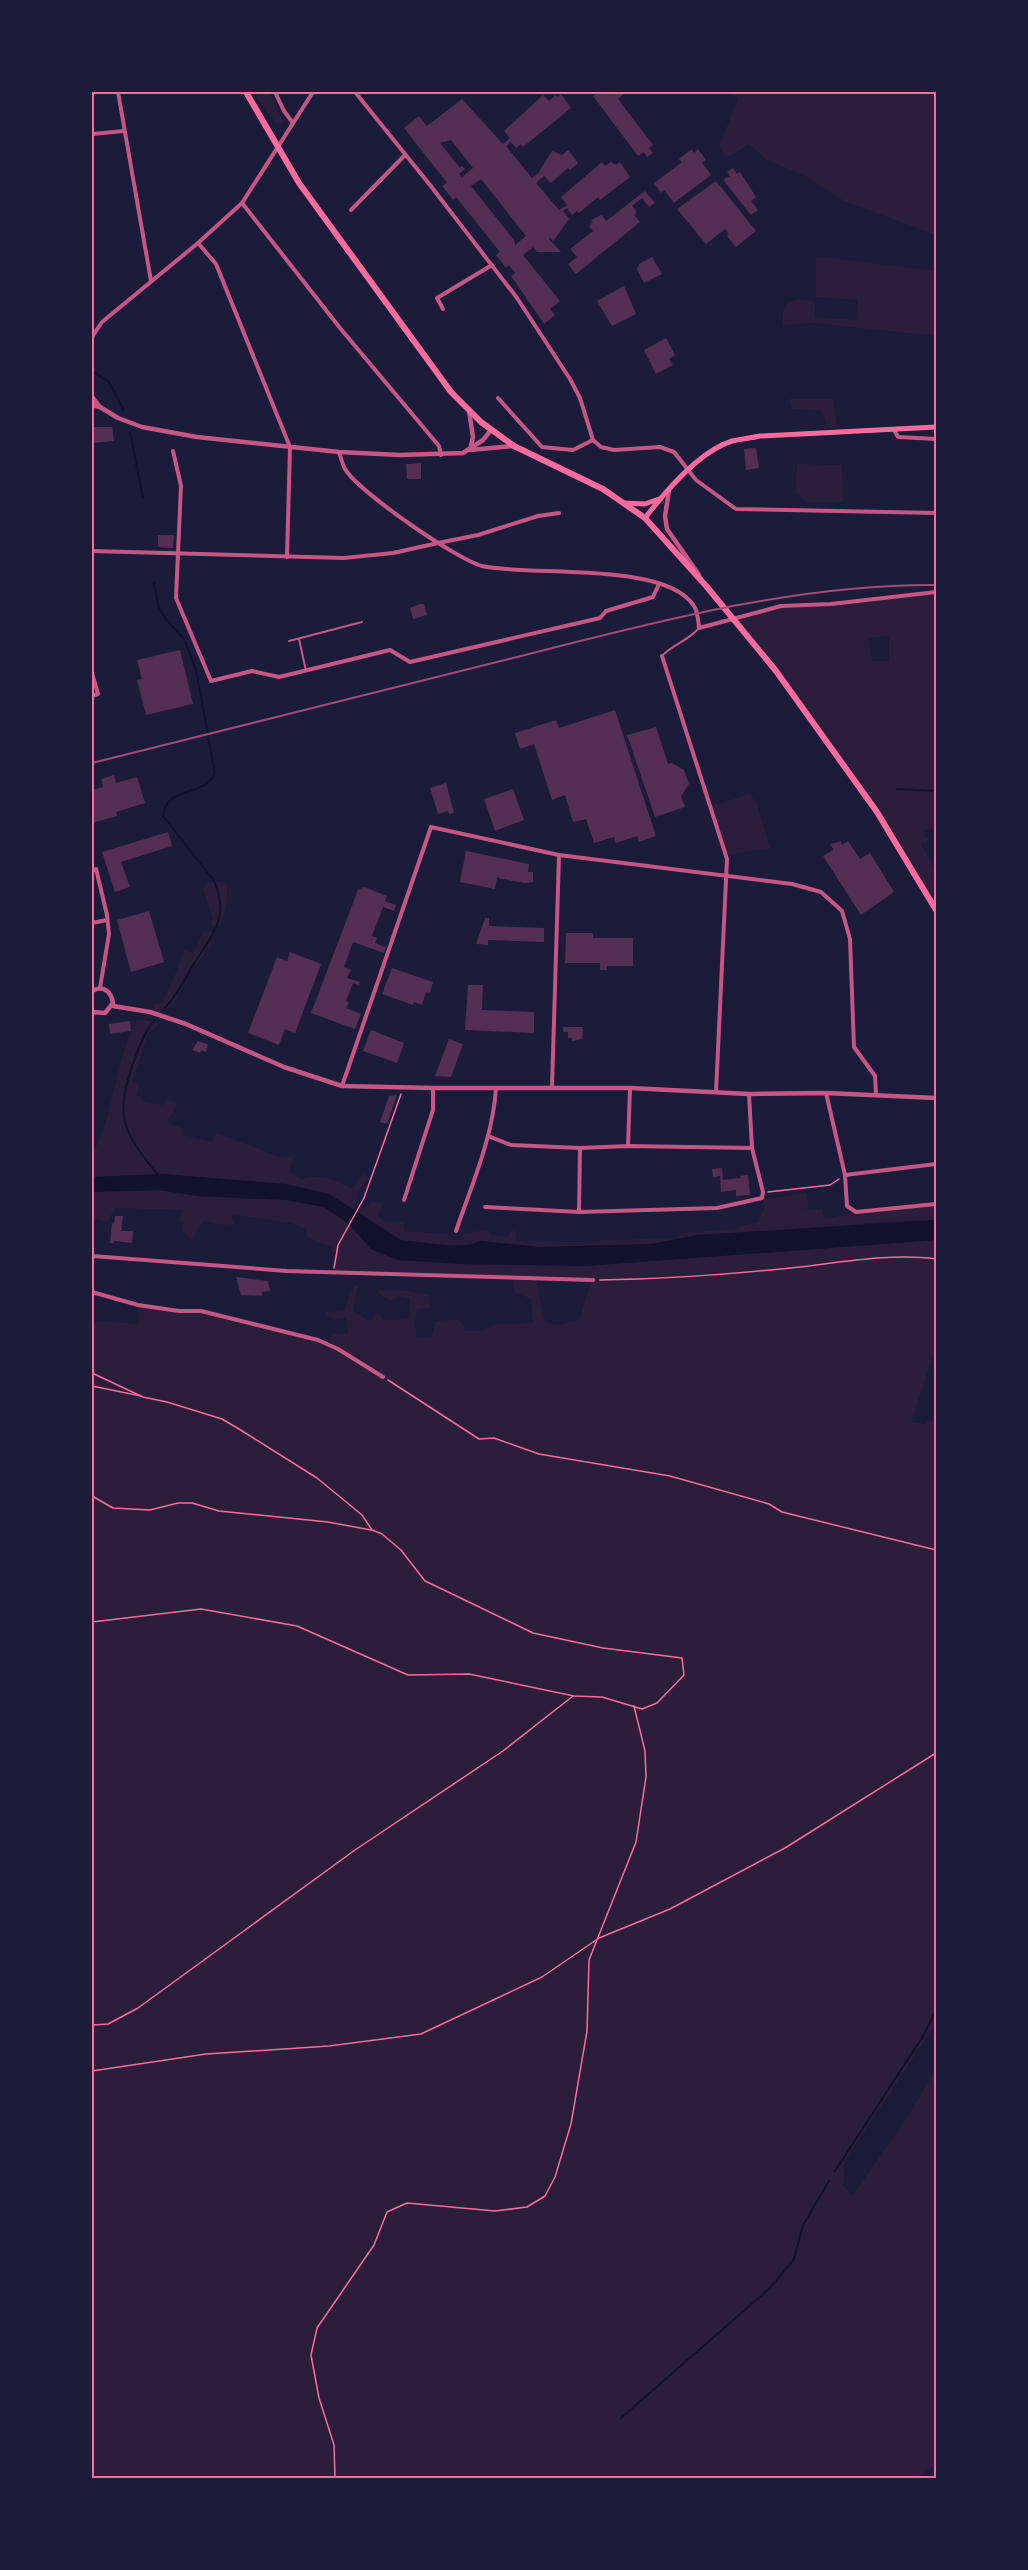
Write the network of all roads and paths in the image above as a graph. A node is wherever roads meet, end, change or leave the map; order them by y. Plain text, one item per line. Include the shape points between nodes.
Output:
1 (118, 92) edge
2 (246, 92) edge
3 (274, 92) edge
4 (313, 92) edge
5 (358, 92) edge
6 (293, 123) junction
7 (124, 131) junction
8 (92, 134) edge
9 (405, 155) junction
10 (242, 203) junction
11 (351, 210) dead end
12 (198, 243) junction
13 (492, 265) junction
14 (150, 281) junction
15 (443, 309) dead end
16 (92, 337) edge
17 (92, 397) edge
18 (498, 398) dead end
19 (92, 405) edge
20 (100, 407) junction
21 (468, 409) junction
22 (936, 427) edge
23 (491, 430) junction
24 (894, 430) junction
25 (936, 439) edge
26 (593, 440) junction
27 (514, 446) junction
28 (290, 447) junction
29 (471, 450) junction
30 (173, 452) dead end
31 (339, 452) junction
32 (441, 455) junction
33 (689, 469) junction
34 (668, 492) junction
35 (624, 503) junction
36 (559, 513) dead end
37 (936, 513) edge
38 (645, 518) junction
39 (438, 543) junction
40 (92, 551) edge
41 (178, 554) junction
42 (287, 557) junction
43 (701, 580) junction
44 (659, 584) junction
45 (936, 592) edge
46 (362, 622) dead end
47 (699, 628) junction
48 (298, 639) junction
49 (289, 641) dead end
50 (662, 656) joint
51 (306, 671) junction
52 (92, 673) edge
53 (92, 696) edge
54 (559, 855) junction
55 (94, 870) edge
56 (725, 877) junction
57 (936, 910) edge
58 (107, 920) junction
59 (92, 923) edge
60 (100, 988) junction
61 (92, 991) edge
62 (112, 1006) junction
63 (92, 1012) edge
64 (342, 1086) junction
65 (496, 1087) junction
66 (552, 1087) junction
67 (404, 1088) junction
68 (433, 1088) junction
69 (630, 1088) junction
70 (716, 1092) junction
71 (826, 1093) junction
72 (749, 1094) junction
73 (876, 1097) junction
74 (936, 1098) edge
75 (488, 1136) junction
76 (628, 1146) junction
77 (580, 1148) junction
78 (752, 1148) junction
79 (936, 1164) edge
80 (844, 1175) junction
81 (763, 1192) junction
82 (404, 1200) dead end
83 (936, 1204) edge
84 (485, 1207) dead end
85 (579, 1212) junction
86 (456, 1231) dead end
87 (92, 1256) edge
88 (936, 1258) edge
89 (333, 1272) junction
90 (593, 1280) joint
91 (92, 1292) edge
92 (92, 1373) edge
93 (383, 1377) joint
94 (92, 1386) edge
95 (143, 1397) junction
96 (92, 1496) edge
97 (372, 1530) junction
98 (936, 1550) edge
99 (92, 1622) edge
100 (574, 1696) junction
101 (634, 1706) junction
102 (936, 1753) edge
103 (599, 1938) junction
104 (92, 2025) edge
105 (92, 2071) edge
106 (335, 2478) edge

1 - 7 street
2 - 21 main road via 299,183 429,363
3 - 6 street
4 - 6 street
5 - 9 street
6 - 10 street
7 - 8 street
7 - 14 street
9 - 11 street
9 - 13 street
10 - 12 street
10 - 32 street via 439,446
12 - 14 street
12 - 28 street via 216,264
13 - 15 street via 437,298
13 - 26 street via 570,379
14 - 16 street via 102,321
17 - 20 street
18 - 26 street via 542,447 573,450
19 - 20 street
20 - 28 street via 142,427
21 - 23 main road
21 - 29 street
22 - 24 main road
23 - 27 main road
23 - 29 street
24 - 25 street via 898,437
24 - 33 main road via 760,436 731,442
26 - 33 street via 614,450 660,447 674,452
27 - 29 street
27 - 35 main road
28 - 31 street
28 - 42 street
29 - 32 street
30 - 41 street via 180,486
31 - 32 street
31 - 39 street via 345,470 387,508
33 - 34 main road
33 - 37 street via 696,480 732,507
34 - 35 main road via 645,504
34 - 38 main road
34 - 43 street via 668,529
35 - 38 main road
36 - 39 street
38 - 43 main road
39 - 42 street via 344,558
39 - 44 street via 481,566 616,575
40 - 41 street
41 - 42 street
41 - 51 street via 176,597 211,681 252,671 279,677
43 - 57 main road via 810,716 877,812
44 - 47 street via 689,599 695,607
44 - 51 street via 653,597 606,611 600,618 507,641 500,639 410,662 390,650
45 - 47 street via 781,606
46 - 48 lane
47 - 50 lane
48 - 49 lane
48 - 51 lane
50 - 56 street via 727,859
52 - 53 street via 98,694
54 - 56 street
54 - 64 street via 431,827
54 - 66 street
55 - 58 street
56 - 70 street
56 - 73 street via 792,884 821,892 842,911 850,939 854,1047 874,1076
58 - 59 street
58 - 60 street via 109,934
60 - 61 street
60 - 62 street via 112,995
62 - 63 street via 105,1013
62 - 64 street via 150,1012 186,1024 284,1067
64 - 67 street
65 - 66 street
65 - 68 street
65 - 75 street
66 - 69 street
67 - 68 street
67 - 89 path via 362,1202 338,1245
68 - 82 street via 433,1110
69 - 70 street
69 - 76 street
70 - 72 street
71 - 72 street
71 - 73 street
71 - 80 street
72 - 78 street
73 - 74 street
75 - 77 street via 511,1145
75 - 86 street
76 - 77 street
76 - 78 street
77 - 85 street
78 - 81 street
79 - 80 street
80 - 81 path via 830,1185
80 - 83 street via 847,1206 856,1212
81 - 85 street via 762,1198 750,1203 717,1208
84 - 85 street
87 - 89 street
88 - 90 path via 659,1279
89 - 90 street
91 - 93 street via 138,1305 201,1311 318,1340
92 - 95 path
93 - 98 path via 479,1439 494,1438 539,1454 670,1476 769,1504 782,1512
94 - 95 path
95 - 97 path via 222,1419 317,1478 362,1515
96 - 97 path via 113,1508 150,1510 192,1503 219,1511 328,1521
97 - 101 path via 400,1550 425,1581 533,1633 603,1648 682,1658 684,1675 657,1703 642,1709
99 - 100 path via 201,1609 297,1626 408,1675 469,1674
100 - 101 path via 602,1697
100 - 104 path via 503,1751 355,1850 138,2008 108,2025
101 - 103 path via 645,1751 646,1777 636,1842
102 - 103 path via 785,1848 670,1909
103 - 105 path via 542,1977 421,2034 329,2046 206,2054
103 - 106 path via 590,1960 587,2031 571,2124 545,2196 527,2207 495,2211 407,2203 387,2212 374,2245 317,2328 311,2355 334,2445

